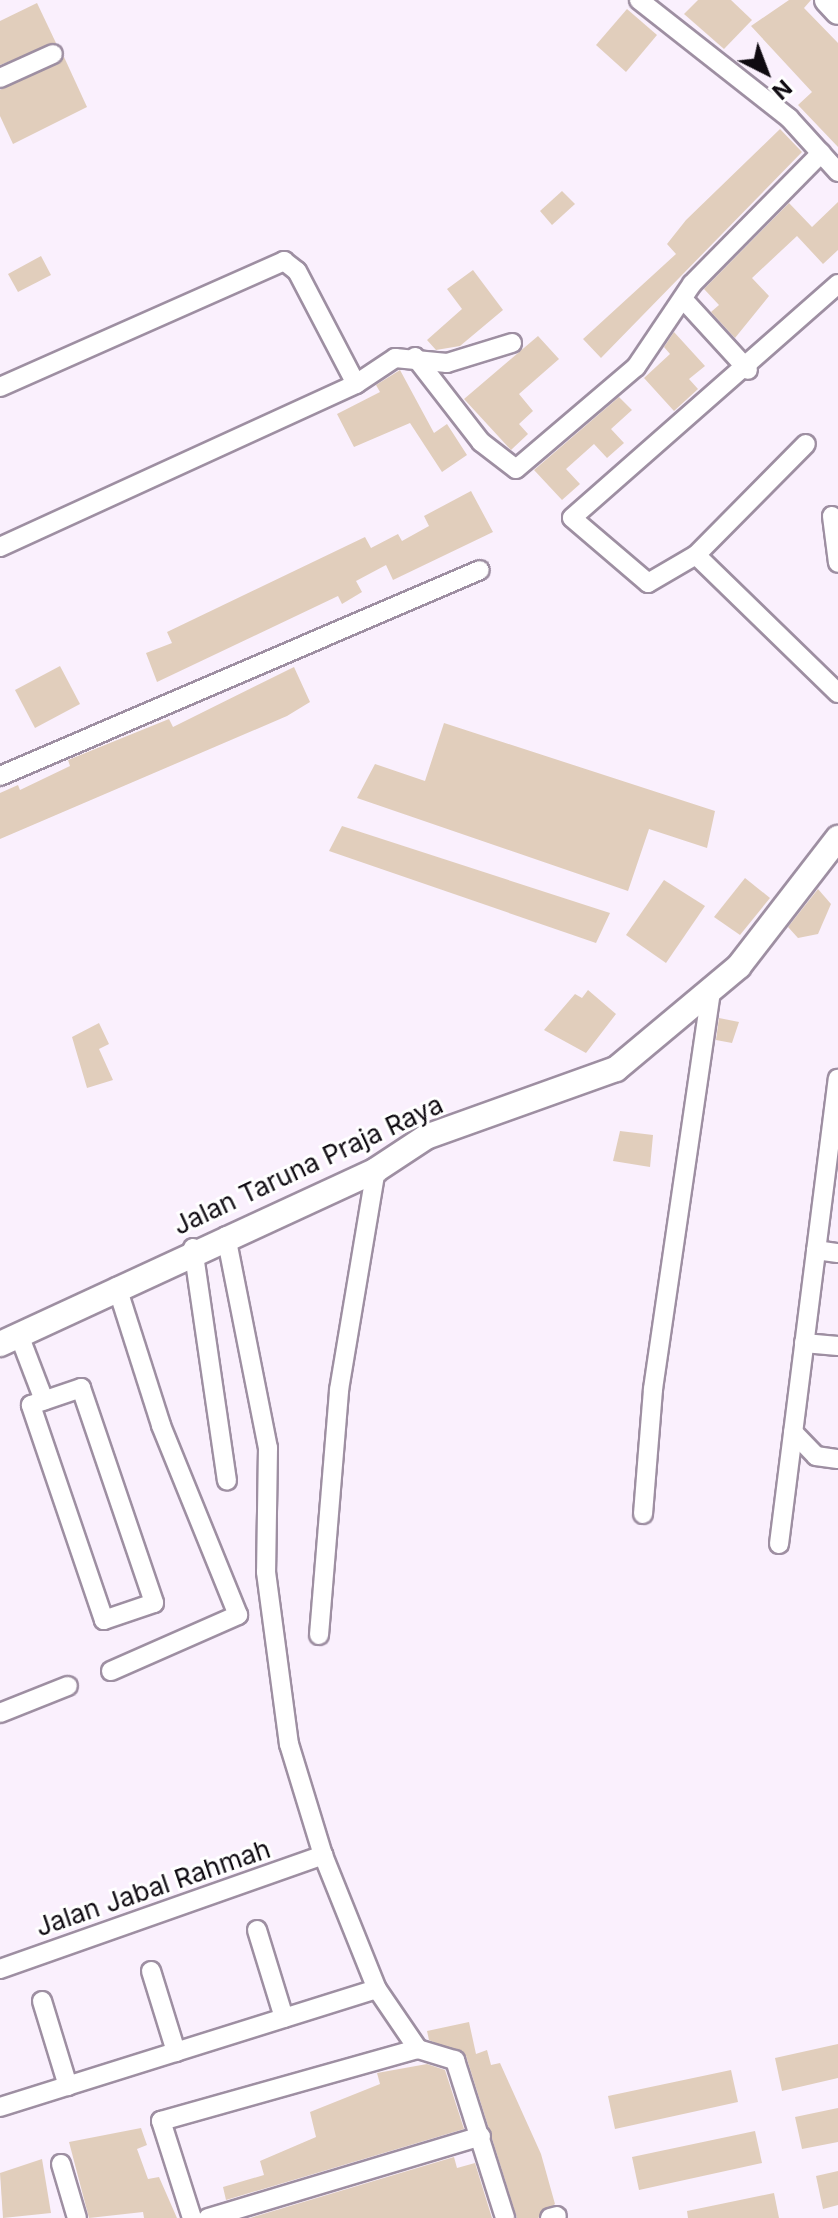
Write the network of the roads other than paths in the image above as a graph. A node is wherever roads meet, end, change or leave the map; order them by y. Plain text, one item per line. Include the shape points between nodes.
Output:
1 (639, 0) edge
2 (827, 0) edge
3 (838, 12) edge
4 (53, 54) dead end
5 (0, 78) edge
6 (821, 153) junction
7 (838, 172) edge
8 (838, 284) edge
9 (683, 299) junction
10 (512, 343) dead end
11 (415, 357) junction
12 (748, 370) junction
13 (356, 384) junction
14 (0, 387) edge
15 (806, 444) dead end
16 (832, 516) dead end
17 (0, 547) edge
18 (696, 555) junction
19 (838, 562) edge
20 (480, 570) dead end
21 (838, 693) edge
22 (0, 776) edge
23 (838, 838) edge
24 (830, 862) edge
25 (711, 992) junction
26 (838, 1079) edge
27 (376, 1170) junction
28 (831, 1181) edge
29 (226, 1236) junction
30 (193, 1248) junction
31 (816, 1250) junction
32 (838, 1253) edge
33 (117, 1287) junction
34 (9, 1339) edge
35 (804, 1343) junction
36 (838, 1346) edge
37 (44, 1400) junction
38 (793, 1432) junction
39 (838, 1459) edge
40 (227, 1481) dead end
41 (643, 1514) dead end
42 (779, 1544) dead end
43 (319, 1635) dead end
44 (111, 1671) dead end
45 (68, 1686) dead end
46 (0, 1713) edge
47 (323, 1855) junction
48 (257, 1930) dead end
49 (0, 1969) edge
50 (151, 1971) dead end
51 (377, 1989) junction
52 (42, 2001) dead end
53 (284, 2018) junction
54 (418, 2049) junction
55 (176, 2052) junction
56 (68, 2086) junction
57 (0, 2107) edge
58 (481, 2136) junction
59 (61, 2164) dead end
60 (77, 2218) edge
61 (192, 2218) edge
62 (208, 2218) edge
63 (505, 2218) edge

1 - 6 street via 789,118
2 - 3 street
4 - 5 street
6 - 7 street
6 - 9 street
8 - 12 street
9 - 11 street via 636,367 516,469 481,442
9 - 12 street
10 - 11 street via 447,363
11 - 13 street via 395,358
12 - 18 street via 572,518 643,578 657,581
13 - 14 street via 297,271 284,261
13 - 17 street
15 - 18 street
16 - 19 street
18 - 21 street
20 - 22 street
23 - 24 street, Jalan Taruna Praja Raya
24 - 25 street, Jalan Taruna Praja Raya
25 - 27 street, Jalan Taruna Praja Raya via 616,1069 426,1137
25 - 41 street via 653,1389
26 - 28 street
27 - 29 street, Jalan Taruna Praja Raya
27 - 43 street via 339,1390
28 - 31 street
29 - 30 street, Jalan Taruna Praja Raya
29 - 47 street via 268,1448 265,1559 287,1730
30 - 33 street, Jalan Taruna Praja Raya
30 - 40 street
31 - 32 street
31 - 35 street
33 - 34 street, Jalan Taruna Praja Raya
33 - 44 street via 161,1425 238,1615
34 - 37 street
35 - 36 street
35 - 38 street
37 - 37 street via 81,1388 154,1603 104,1620 31,1405
38 - 39 street via 816,1456
38 - 42 street
45 - 46 street
47 - 49 street, Jalan Jabal Rahmah
47 - 51 street
48 - 53 street
50 - 55 street
51 - 53 street
51 - 54 street
52 - 56 street
53 - 55 street
54 - 58 street via 455,2060
54 - 61 street via 161,2121
55 - 56 street
56 - 57 street
58 - 62 street
58 - 63 street
59 - 60 street

